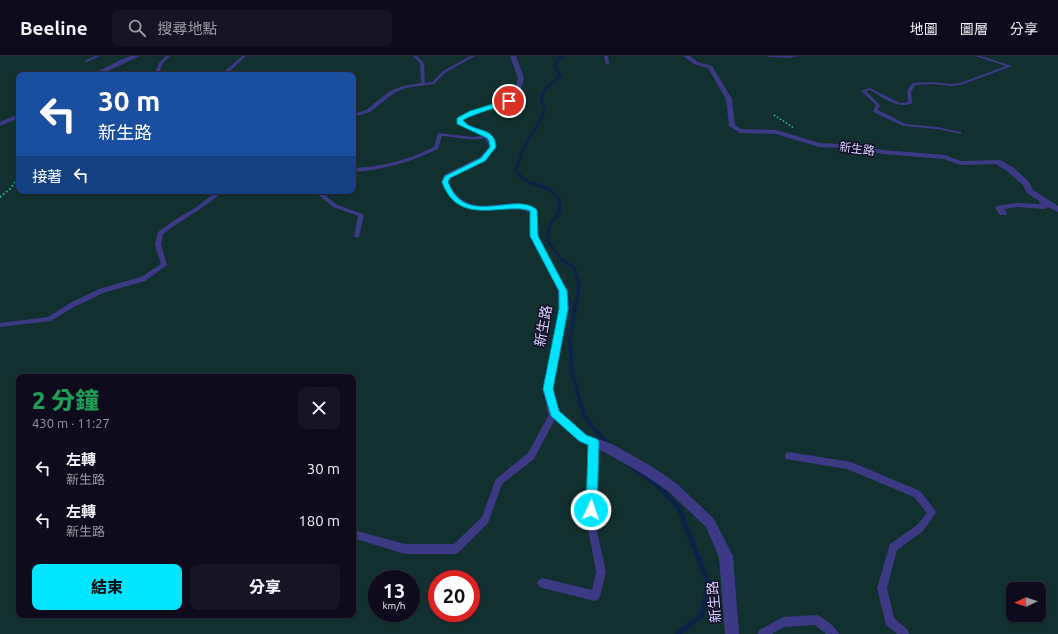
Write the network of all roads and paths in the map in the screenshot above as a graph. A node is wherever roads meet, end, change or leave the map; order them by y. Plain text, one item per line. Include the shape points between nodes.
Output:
1 (98, 56) edge
2 (137, 56) edge
3 (168, 56) edge
4 (244, 56) edge
5 (415, 56) edge
6 (473, 56) edge
7 (513, 56) edge
8 (606, 56) edge
9 (686, 56) edge
10 (769, 56) edge
11 (795, 56) edge
12 (977, 56) edge
13 (131, 57) edge
14 (86, 61) dead end
15 (608, 64) dead end
16 (100, 72) edge
17 (157, 72) edge
18 (229, 72) edge
19 (423, 85) junction
20 (356, 115) edge
21 (16, 117) edge
22 (0, 124) edge
23 (959, 133) dead end
24 (489, 136) junction
25 (356, 170) edge
26 (16, 181) dead end
27 (216, 194) edge
28 (321, 194) edge
29 (0, 197) edge
30 (1043, 200) junction
31 (1058, 210) edge
32 (1003, 213) dead end
33 (357, 236) dead end
34 (0, 325) edge
35 (554, 413) junction
36 (594, 442) junction
37 (789, 456) dead end
38 (356, 535) edge
39 (542, 583) dead end
40 (732, 634) edge
41 (763, 634) edge
42 (834, 634) edge
43 (904, 634) edge

1 - 14 lane
2 - 13 street
3 - 17 lane
4 - 18 lane via 227,71
5 - 19 lane via 422,63
6 - 19 lane via 444,72 433,83
7 - 24 street via 521,78 517,96 460,119 466,126
8 - 15 lane
9 - 30 street, 新生路 via 696,63 710,67 728,99 732,126 740,131 776,132 819,145 944,157 960,162 997,162 1011,170 1030,191
10 - 11 lane
12 - 23 lane via 1010,66 961,84 912,84 909,92 910,103 899,104 870,89 863,91 878,105 875,111 889,119 905,125
13 - 16 street
19 - 20 lane via 405,87 392,92 368,111
21 - 22 street
24 - 25 lane via 473,138 440,134 436,148 413,159 392,166
24 - 35 street, 新生路 via 493,147 483,159 447,177 445,182 449,193 458,201 476,209 517,206 533,210 534,236 563,291 564,309 548,389
26 - 29 path
27 - 34 lane via 160,233 158,244 164,265 143,279 101,291 49,319
28 - 33 lane via 335,206 361,215
30 - 31 street, 新生路
30 - 32 street via 1044,207 1017,205 999,208
35 - 36 street, 新生路 via 583,438
35 - 38 lane via 531,456 499,482 485,520 456,549 405,549
36 - 39 lane via 590,522 601,572 595,596
36 - 40 street, 新生路 via 627,458 672,487 710,523 726,556
37 - 43 lane via 848,465 916,494 932,513 920,528 893,547 882,588 890,621
41 - 42 lane via 784,622 817,620

